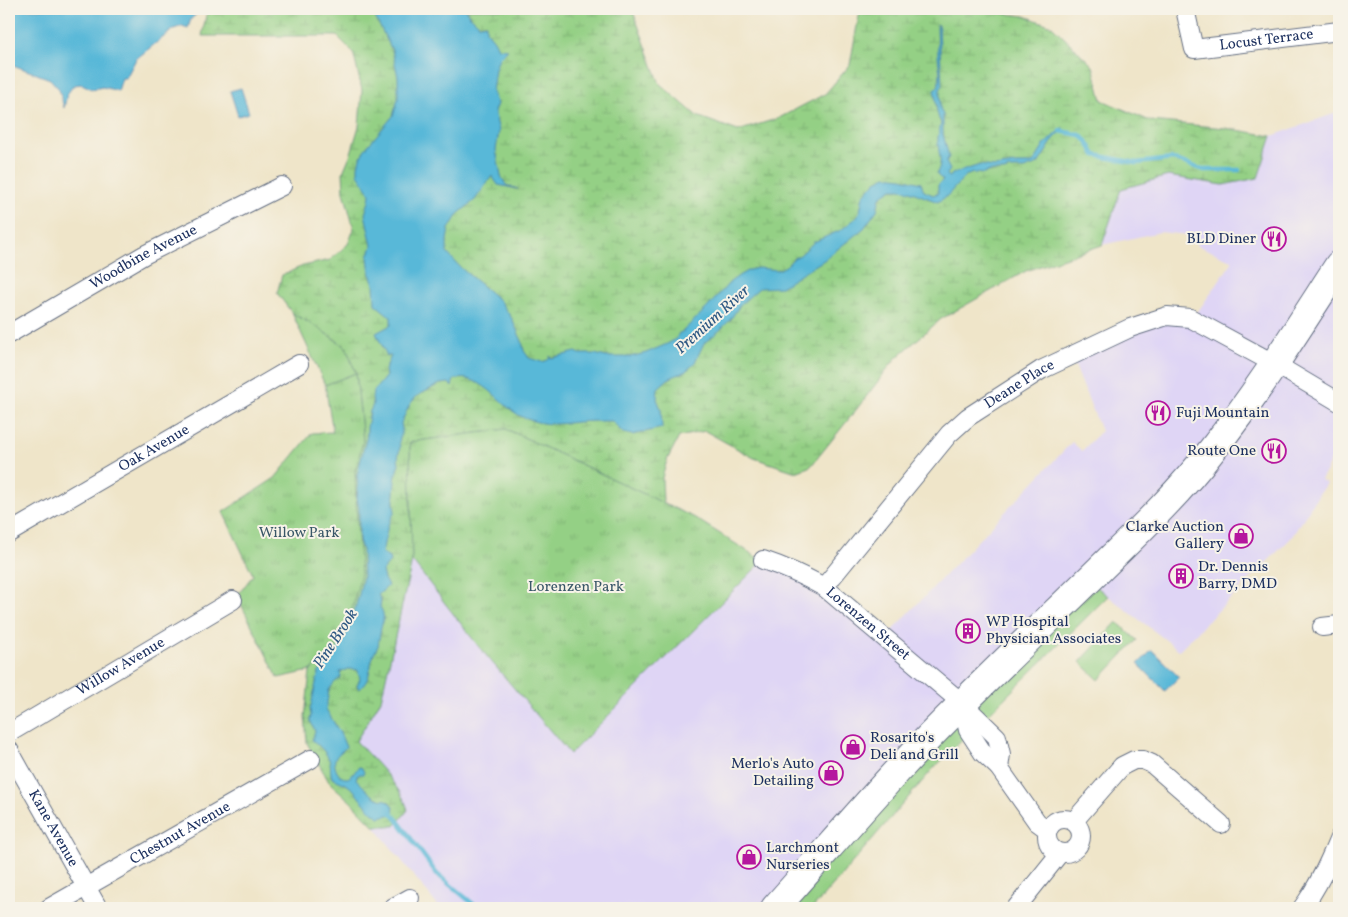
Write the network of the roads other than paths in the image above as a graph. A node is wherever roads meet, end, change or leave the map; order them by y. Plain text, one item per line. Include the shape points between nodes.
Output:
1 (1185, 9) edge
2 (1339, 31) edge
3 (282, 186) dead end
4 (1339, 265) edge
5 (9, 334) edge
6 (299, 364) dead end
7 (1275, 364) junction
8 (1339, 402) edge
9 (9, 533) edge
10 (763, 560) dead end
11 (824, 587) junction
12 (233, 600) dead end
13 (1339, 625) edge
14 (1322, 627) dead end
15 (962, 703) junction
16 (9, 733) edge
17 (9, 750) edge
18 (311, 759) dead end
19 (1074, 821) junction
20 (1221, 824) dead end
21 (1048, 830) junction
22 (1339, 838) edge
23 (1060, 853) junction
24 (86, 888) junction
25 (410, 898) dead end
26 (49, 908) edge
27 (98, 908) edge
28 (392, 908) edge
29 (775, 908) edge
30 (1016, 908) edge
31 (1302, 908) edge

1 - 2 street, Locust Terrace via 1194,49
3 - 5 street, Woodbine Avenue via 144,255
4 - 7 main road
6 - 9 street, Oak Avenue
7 - 8 street, Deane Place
7 - 11 street, Deane Place via 1190,318 1167,316 1130,328 1067,357 968,416 949,434
7 - 15 main road via 1212,451 1146,524
10 - 11 street, Lorenzen Street
11 - 15 street, Lorenzen Street
12 - 16 street, Willow Avenue
13 - 14 street
15 - 21 street via 968,730 983,753 999,768 1037,822
15 - 29 main road
17 - 24 street, Kane Avenue
18 - 24 street, Chestnut Avenue
19 - 20 street via 1122,766 1143,760 1152,764
19 - 21 street via 1058,819
19 - 23 street via 1080,828 1080,843 1071,852
21 - 23 street via 1048,844
22 - 31 street via 1323,874
23 - 30 street
24 - 26 street, Chestnut Avenue
24 - 27 street, Kane Avenue
25 - 28 street

